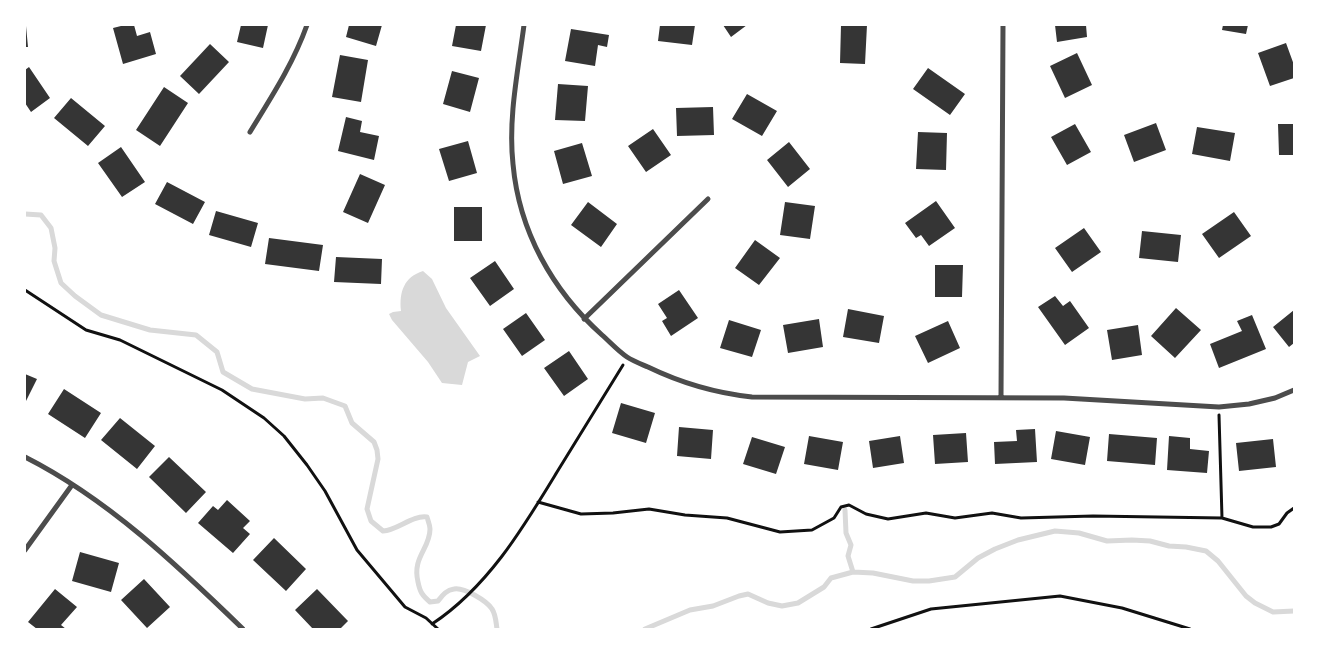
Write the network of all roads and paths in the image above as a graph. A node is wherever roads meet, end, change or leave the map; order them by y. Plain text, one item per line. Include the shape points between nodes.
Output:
1 (307, 25) edge
2 (524, 25) edge
3 (1003, 25) edge
4 (250, 132) dead end
5 (708, 199) dead end
6 (25, 290) edge
7 (584, 319) junction
8 (627, 357) junction
9 (1294, 390) edge
10 (1001, 398) junction
11 (1219, 407) junction
12 (25, 457) edge
13 (72, 485) junction
14 (538, 502) junction
15 (1294, 508) edge
16 (1222, 518) junction
17 (25, 550) edge
18 (432, 624) junction
19 (243, 629) edge
20 (438, 629) edge
21 (871, 629) edge
22 (1190, 629) edge

1 - 4 street via 297,53
2 - 7 street via 512,133 519,203 542,262
3 - 10 street
5 - 7 street
6 - 18 path via 86,330 120,340 222,390 264,418 284,436 307,465 357,550 405,607
7 - 8 street
8 - 10 street via 696,387 728,394 789,398
8 - 14 path
9 - 11 street via 1249,404
10 - 11 street via 1064,398
11 - 16 path
12 - 13 street
13 - 17 street
13 - 19 street via 119,517 167,556
14 - 16 path via 581,514 649,509 727,518 780,532 812,530 834,518 841,507 849,505 866,514 888,519 926,513 955,518 992,513 1021,518
14 - 18 path via 497,564 452,611
15 - 16 path via 1279,524 1270,527 1253,527
18 - 20 path
21 - 22 path via 931,609 1060,596 1122,608

